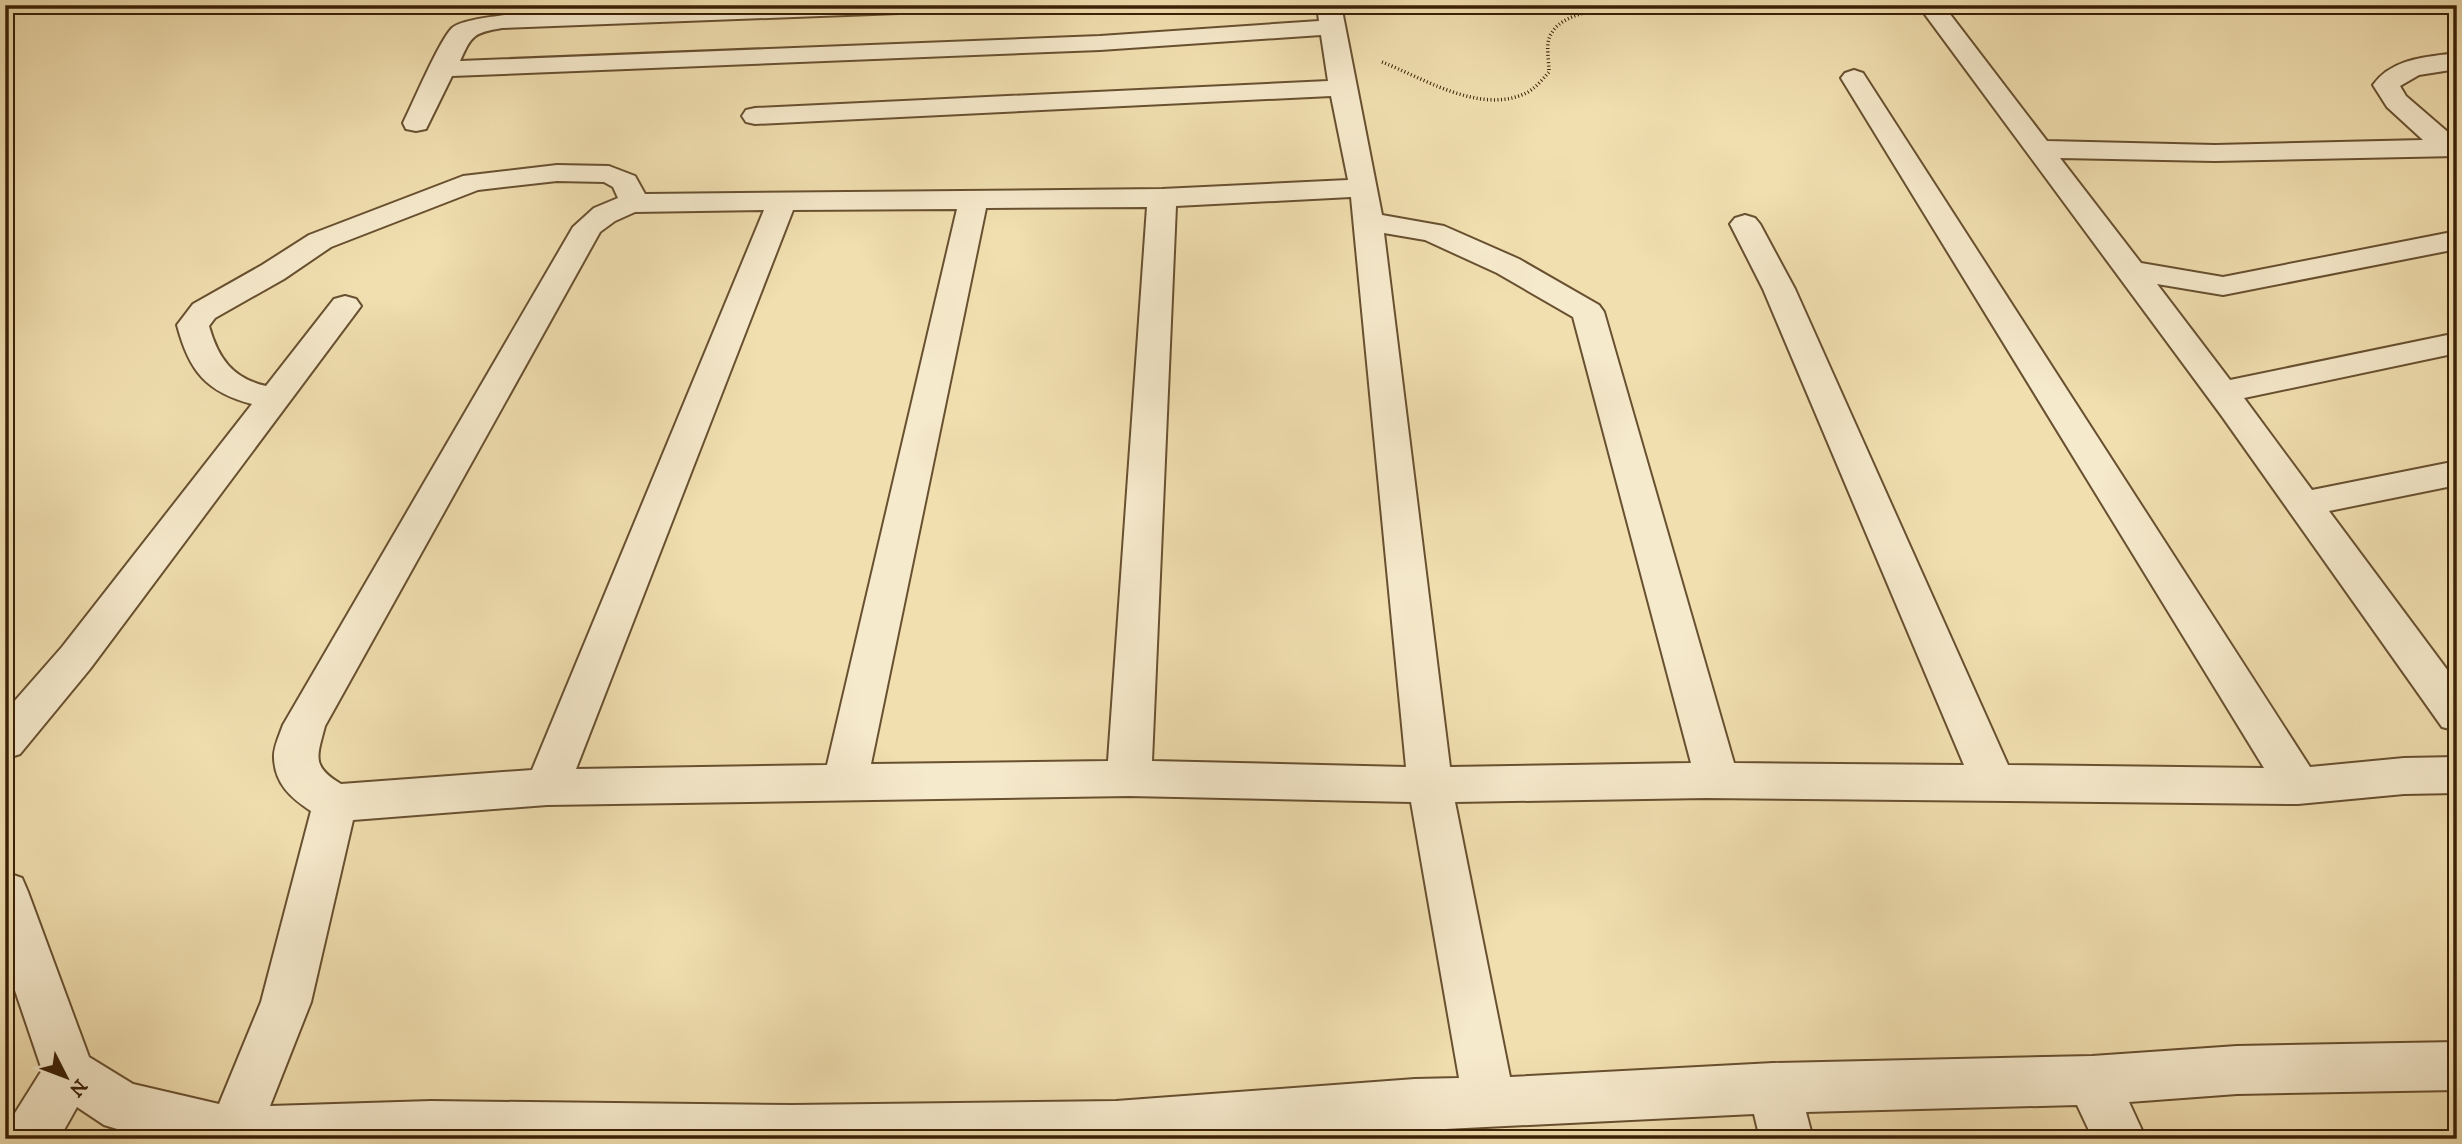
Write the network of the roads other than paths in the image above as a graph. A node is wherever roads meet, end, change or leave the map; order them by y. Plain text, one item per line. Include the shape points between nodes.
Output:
1 (925, 5) edge
2 (1930, 5) edge
3 (1333, 26) edge
4 (2457, 61) edge
5 (443, 69) junction
6 (1854, 78) dead end
7 (1342, 88) junction
8 (755, 116) dead end
9 (416, 123) dead end
10 (2452, 148) edge
11 (2040, 149) junction
12 (1161, 198) junction
13 (782, 202) junction
14 (973, 202) junction
15 (635, 203) junction
16 (1366, 205) junction
17 (1745, 224) dead end
18 (2457, 240) edge
19 (2132, 271) junction
20 (345, 306) dead end
21 (2457, 343) edge
22 (2222, 392) junction
23 (275, 398) junction
24 (2457, 473) edge
25 (2303, 504) junction
26 (2457, 715) edge
27 (5, 741) edge
28 (2457, 775) edge
29 (1129, 778) junction
30 (1717, 780) junction
31 (1994, 783) junction
32 (845, 784) junction
33 (1430, 785) junction
34 (2298, 786) junction
35 (547, 787) junction
36 (335, 803) junction
37 (5, 892) edge
38 (2457, 1066) edge
39 (69, 1073) junction
40 (2092, 1080) junction
41 (1773, 1088) junction
42 (1489, 1103) junction
43 (1418, 1121) edge
44 (233, 1133) junction
45 (428, 1133) edge
46 (1116, 1133) edge
47 (914, 1134) edge
48 (29, 1139) edge
49 (1787, 1139) edge
50 (2120, 1139) edge

1 - 5 street via 488,22 460,34
2 - 11 street
3 - 5 street via 1100,43
3 - 7 street
4 - 10 street via 2410,68 2386,85 2396,101
5 - 9 street
6 - 34 street
7 - 8 street
7 - 16 street
10 - 11 street via 2215,153
11 - 19 street
12 - 14 street
12 - 16 street
12 - 29 street
13 - 14 street
13 - 15 street
13 - 35 street
14 - 32 street
15 - 23 street via 625,182 609,174 492,178 461,185 312,246 220,300 193,325 207,366 225,383
15 - 36 street via 616,207 588,227 304,726 295,757 304,784
16 - 30 street via 1507,266 1588,312
16 - 33 street
17 - 31 street via 1779,289
18 - 19 street via 2223,286
19 - 22 street
20 - 23 street
21 - 22 street
22 - 25 street
23 - 27 street via 76,657
24 - 25 street
25 - 26 street
28 - 34 street
29 - 32 street
29 - 33 street
30 - 31 street
30 - 33 street
31 - 34 street
32 - 35 street
33 - 42 street
35 - 36 street
36 - 44 street via 286,1002
37 - 39 street
38 - 40 street via 2237,1070
39 - 44 street via 122,1107
39 - 48 street
40 - 41 street
40 - 50 street
41 - 42 street
41 - 49 street
42 - 43 street
43 - 46 street
44 - 45 street
45 - 47 street
46 - 47 street

